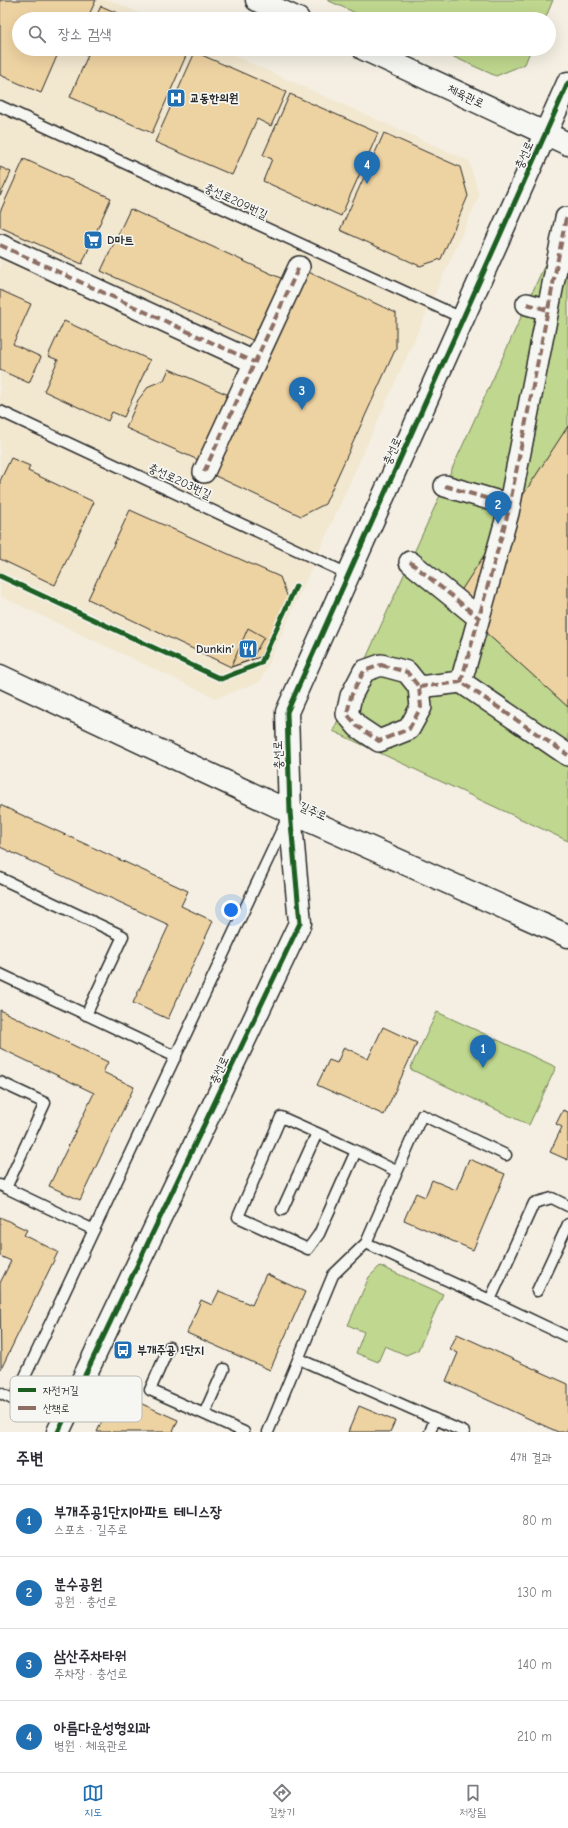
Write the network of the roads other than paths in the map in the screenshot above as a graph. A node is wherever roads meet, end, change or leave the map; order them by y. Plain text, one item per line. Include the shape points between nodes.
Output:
1 (257, 0) edge
2 (283, 12) edge
3 (379, 56) edge
4 (568, 83) edge
5 (0, 106) edge
6 (545, 132) junction
7 (568, 144) edge
8 (566, 218) dead end
9 (0, 245) edge
10 (299, 267) dead end
11 (527, 304) dead end
12 (548, 310) junction
13 (462, 318) junction
14 (254, 362) junction
15 (0, 411) edge
16 (204, 472) dead end
17 (445, 486) dead end
18 (510, 505) junction
19 (410, 562) dead end
20 (348, 574) junction
21 (479, 618) junction
22 (2, 676) edge
23 (461, 682) junction
24 (420, 687) dead end
25 (568, 755) edge
26 (290, 812) junction
27 (0, 878) edge
28 (568, 936) edge
29 (0, 974) edge
30 (86, 1015) junction
31 (176, 1057) junction
32 (0, 1082) edge
33 (317, 1133) junction
34 (356, 1151) junction
35 (506, 1155) dead end
36 (396, 1171) junction
37 (3, 1186) edge
38 (568, 1206) edge
39 (282, 1210) dead end
40 (568, 1224) edge
41 (94, 1230) junction
42 (366, 1243) junction
43 (537, 1291) dead end
44 (490, 1300) junction
45 (568, 1337) edge
46 (169, 1347) dead end
47 (299, 1358) junction
48 (224, 1369) dead end
49 (25, 1376) edge
50 (85, 1376) edge
51 (0, 1393) edge
52 (10, 1398) edge
53 (204, 1414) junction
54 (435, 1419) junction
55 (244, 1432) edge
56 (268, 1432) edge
57 (430, 1432) edge
58 (464, 1432) edge

1 - 2 street
3 - 6 street, 체육관로
4 - 6 street, 충선로
5 - 13 lane, 충선로209번길
6 - 7 street, 체육관로
6 - 13 street, 충선로
8 - 12 street
9 - 14 street
10 - 14 street
11 - 12 street
12 - 18 street
13 - 20 street, 충선로
14 - 16 street
15 - 20 lane, 충선로203번길
17 - 18 street
18 - 21 street
19 - 21 street
20 - 26 street, 충선로 via 287,712
21 - 23 street
22 - 26 street, 길주로
23 - 24 street
23 - 25 street
26 - 28 street, 길주로
26 - 31 lane
26 - 50 street, 충선로 via 300,923
27 - 30 lane via 123,936
29 - 30 lane
30 - 31 lane
31 - 41 lane
32 - 37 lane via 45,1103
33 - 34 lane
33 - 34 lane via 281,1116 238,1217 308,1249 320,1234
33 - 39 lane
34 - 36 lane
35 - 36 lane via 422,1115
36 - 42 lane
37 - 41 lane
38 - 44 lane via 552,1198 534,1203
40 - 43 lane
41 - 49 lane
42 - 44 lane
42 - 47 lane via 334,1275
44 - 45 lane
46 - 53 lane via 150,1390
47 - 54 lane
47 - 56 lane
48 - 53 lane
51 - 52 lane
53 - 55 lane
54 - 57 lane
54 - 58 lane

